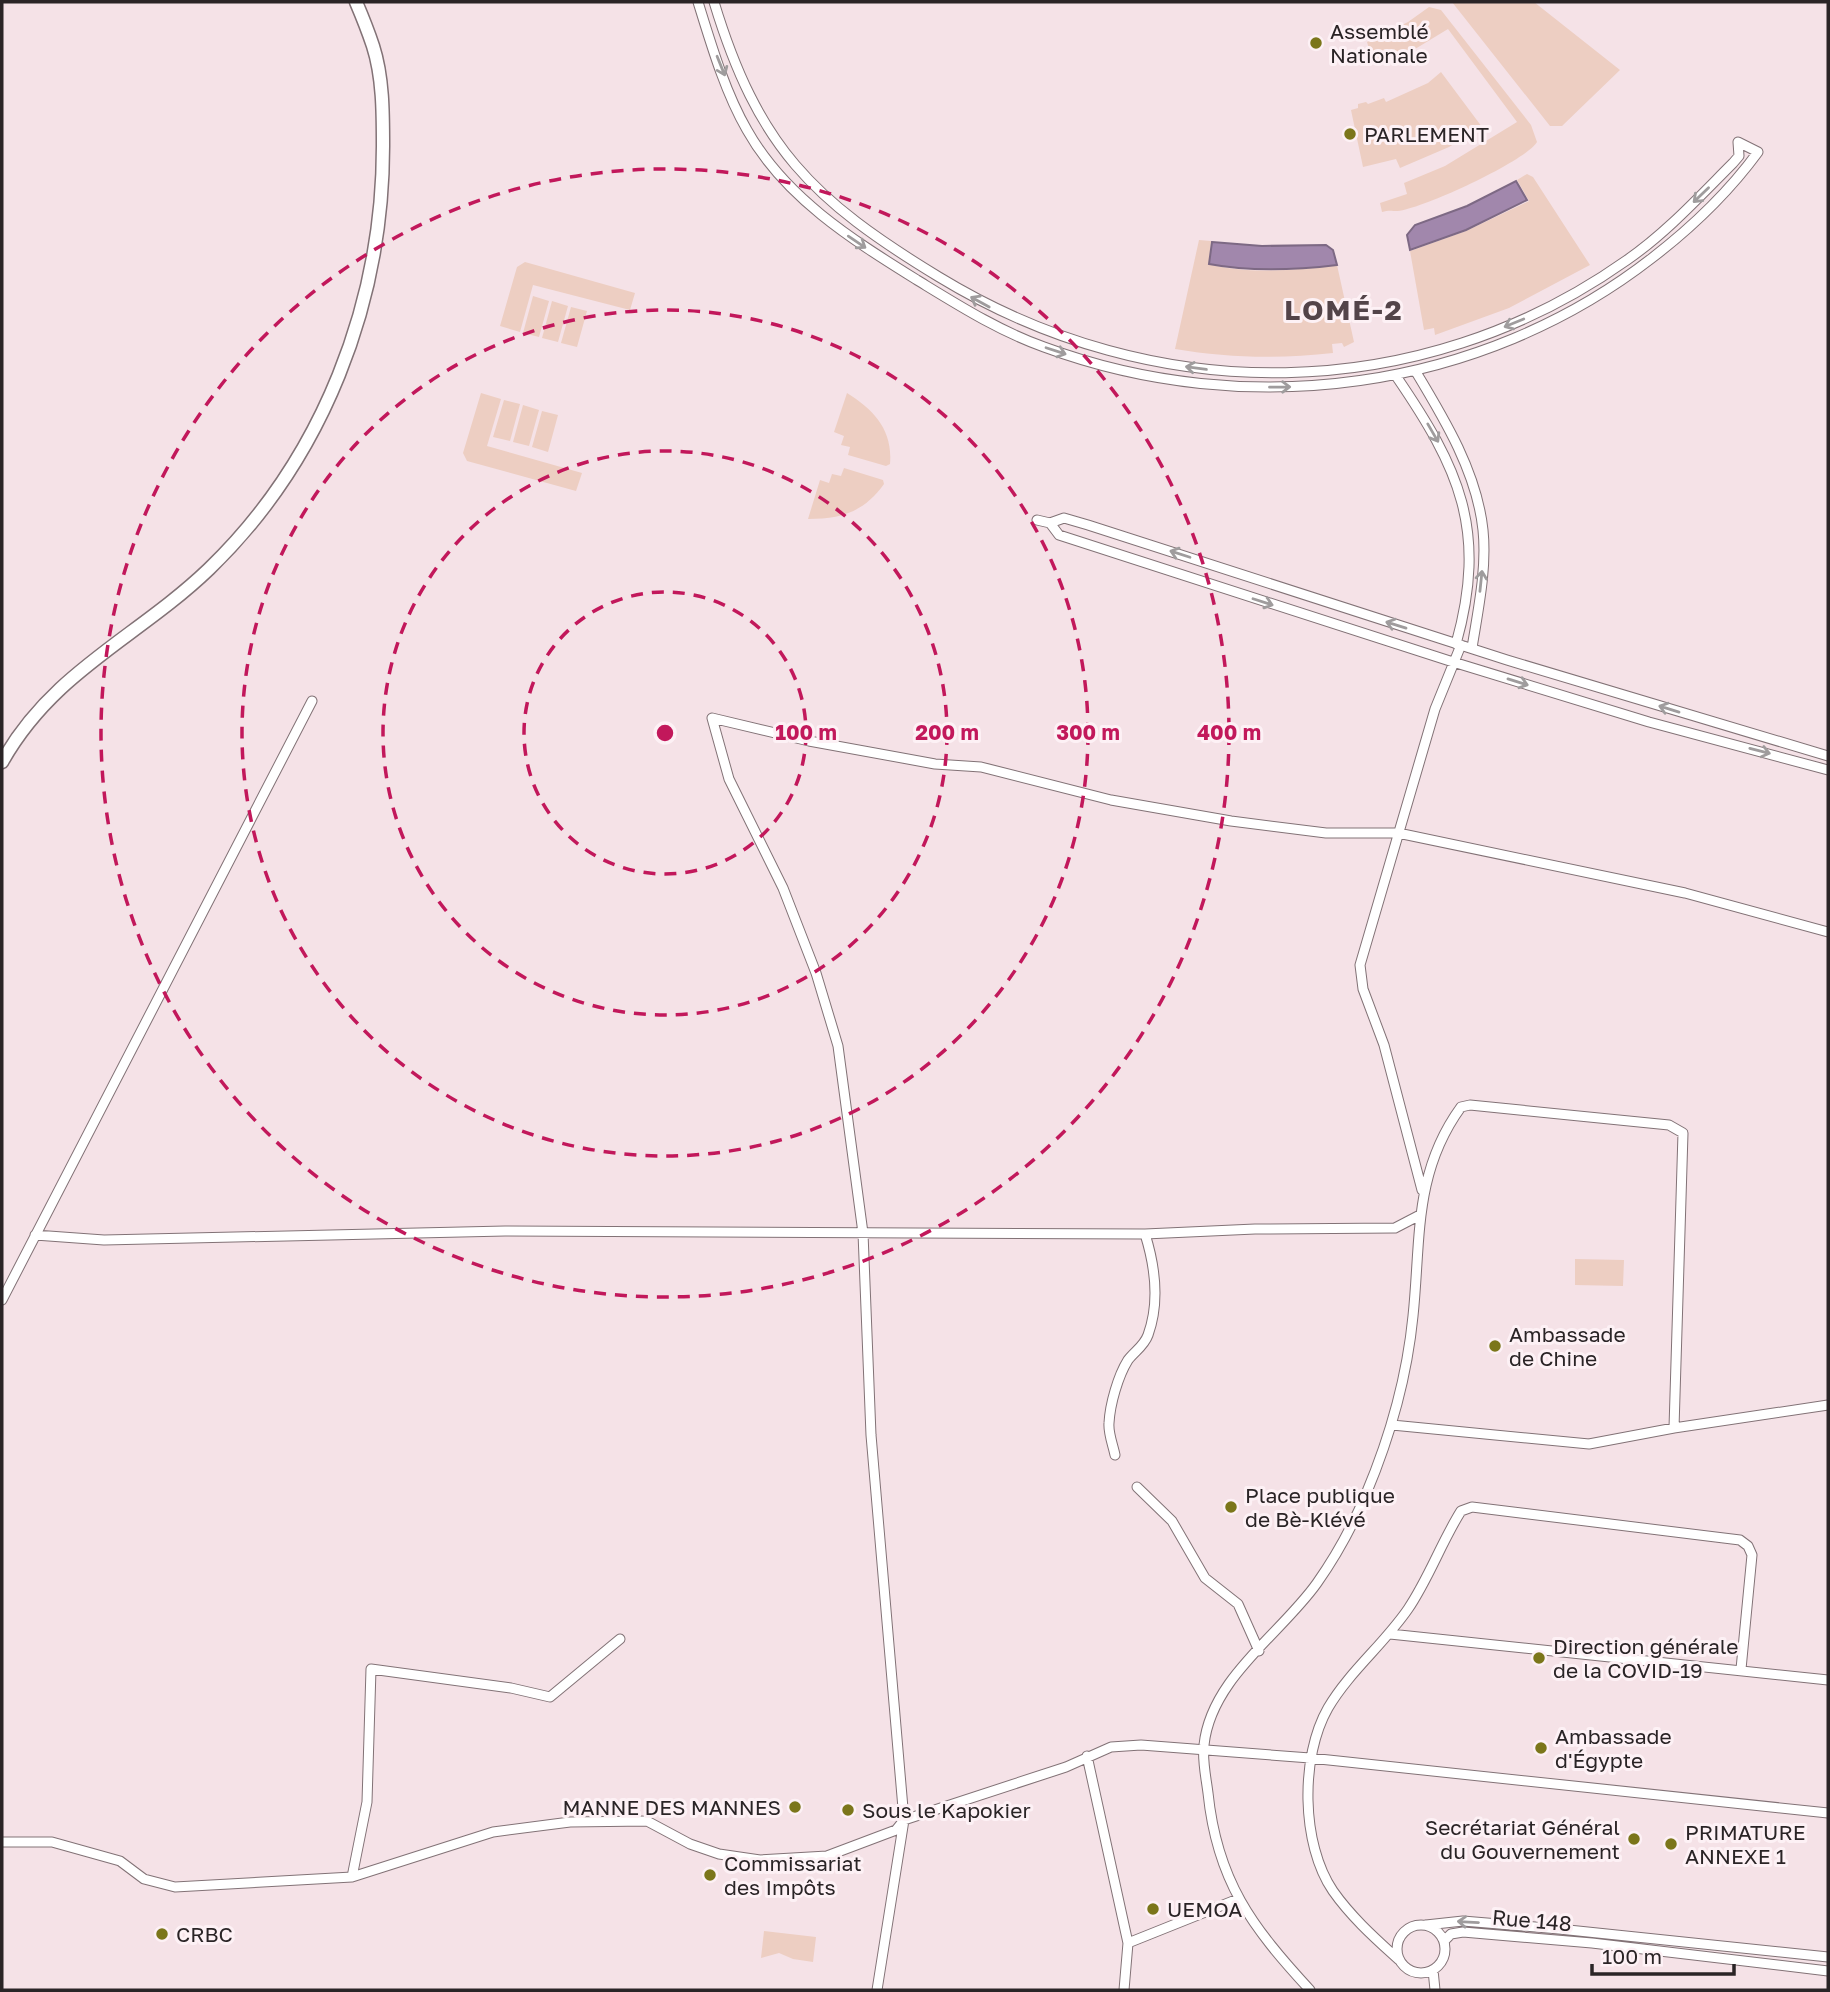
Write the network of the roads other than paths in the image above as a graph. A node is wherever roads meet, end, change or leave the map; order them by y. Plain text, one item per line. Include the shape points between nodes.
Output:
1 (356, 2) edge
2 (698, 2) edge
3 (714, 2) edge
4 (1416, 372) junction
5 (1396, 376) junction
6 (1037, 520) dead end
7 (1050, 523) junction
8 (1458, 644) junction
9 (1472, 648) junction
10 (1453, 662) junction
11 (312, 701) dead end
12 (1726, 726) junction
13 (1722, 741) junction
14 (1828, 756) edge
15 (2, 762) edge
16 (1828, 770) edge
17 (1398, 833) junction
18 (1828, 932) edge
19 (1422, 1190) junction
20 (1420, 1215) junction
21 (863, 1233) junction
22 (35, 1234) junction
23 (1146, 1234) junction
24 (2, 1300) edge
25 (1828, 1405) edge
26 (1392, 1425) junction
27 (1674, 1427) junction
28 (1115, 1455) dead end
29 (1137, 1487) dead end
30 (1390, 1634) junction
31 (620, 1639) dead end
32 (1259, 1651) junction
33 (1741, 1668) junction
34 (1828, 1680) edge
35 (1203, 1748) junction
36 (1087, 1756) junction
37 (1310, 1758) junction
38 (1828, 1806) edge
39 (1813, 1811) junction
40 (1828, 1813) edge
41 (904, 1820) junction
42 (2, 1842) edge
43 (352, 1877) junction
44 (1238, 1899) junction
45 (1426, 1925) junction
46 (1444, 1941) junction
47 (1128, 1943) junction
48 (1636, 1943) junction
49 (1828, 1957) edge
50 (1399, 1960) junction
51 (1433, 1970) junction
52 (1828, 1971) edge
53 (877, 1990) edge
54 (1125, 1990) edge
55 (1310, 1990) edge
56 (1435, 1990) edge

1 - 15 main road via 374,48 383,105 380,223 355,334 327,402 286,478 244,533 190,587 70,677 26,724
2 -> 5 street via 747,130 778,173 856,242 966,310 1042,346 1153,376 1277,388
4 -> 3 street via 1541,328 1621,282 1705,213 1758,152 1738,142 1739,156 1666,229 1628,260 1520,322 1390,363 1286,374 1212,370 1107,352 1037,329 974,298 859,224 816,190 769,132 742,82
4 - 5 street
9 -> 4 street via 1483,575 1483,530 1473,487 1451,434
5 -> 8 street via 1450,462 1461,497 1469,535 1469,568
6 - 7 street
8 -> 7 street via 1088,525 1064,518
7 -> 10 street via 1059,535 1082,543
8 - 9 street
8 - 10 street
12 -> 9 street
10 -> 13 street
10 - 17 street
11 - 22 street
12 - 13 street
12 - 14 street
13 -> 16 street
17 - 18 street via 1685,893
17 - 19 street via 1360,965
17 - 21 street via 1326,832 1231,821 1111,800 981,767 935,764 712,718 729,779 783,888 838,1046
19 - 20 street
19 - 27 street via 1465,1105 1680,1129 1685,1138
20 - 23 street via 1395,1228
20 - 26 street via 1413,1317
21 - 22 street via 505,1231 104,1240
21 - 23 street
21 - 41 street via 871,1435
22 - 24 street
23 - 28 street via 1153,1254 1156,1292 1148,1334 1128,1360 1116,1390 1109,1424
25 - 27 street
26 - 27 street via 1589,1444
26 - 32 street via 1342,1543 1317,1583
29 - 32 street via 1172,1521 1205,1578 1238,1604
30 - 33 street
30 - 33 street via 1429,1574 1461,1511 1472,1507 1740,1540 1752,1555
30 - 37 street via 1330,1705 1314,1735
31 - 43 street via 550,1698 511,1688 372,1669 367,1802
32 - 35 street via 1215,1705
33 - 34 street
35 - 36 street via 1111,1747
35 - 37 street
35 - 44 street via 1216,1850
36 - 41 street
36 - 47 street
37 - 39 street
37 - 50 street via 1310,1816 1322,1868 1349,1912
38 - 39 street
39 - 40 street
41 - 43 street via 896,1830 827,1856 760,1860 690,1844 647,1821 570,1822 493,1832
41 - 53 street
42 - 43 street via 52,1842 120,1861 144,1879 175,1886
44 - 47 street
44 - 55 street via 1254,1925
45 - 46 street
48 -> 45 street via 1463,1921
45 - 50 street via 1413,1926 1402,1934 1397,1946
46 - 48 street, Rue 148 via 1463,1932
46 - 51 street via 1443,1960
47 - 54 street
48 - 49 street
48 - 52 street, Rue 148
50 - 51 street via 1414,1972
51 - 56 street

